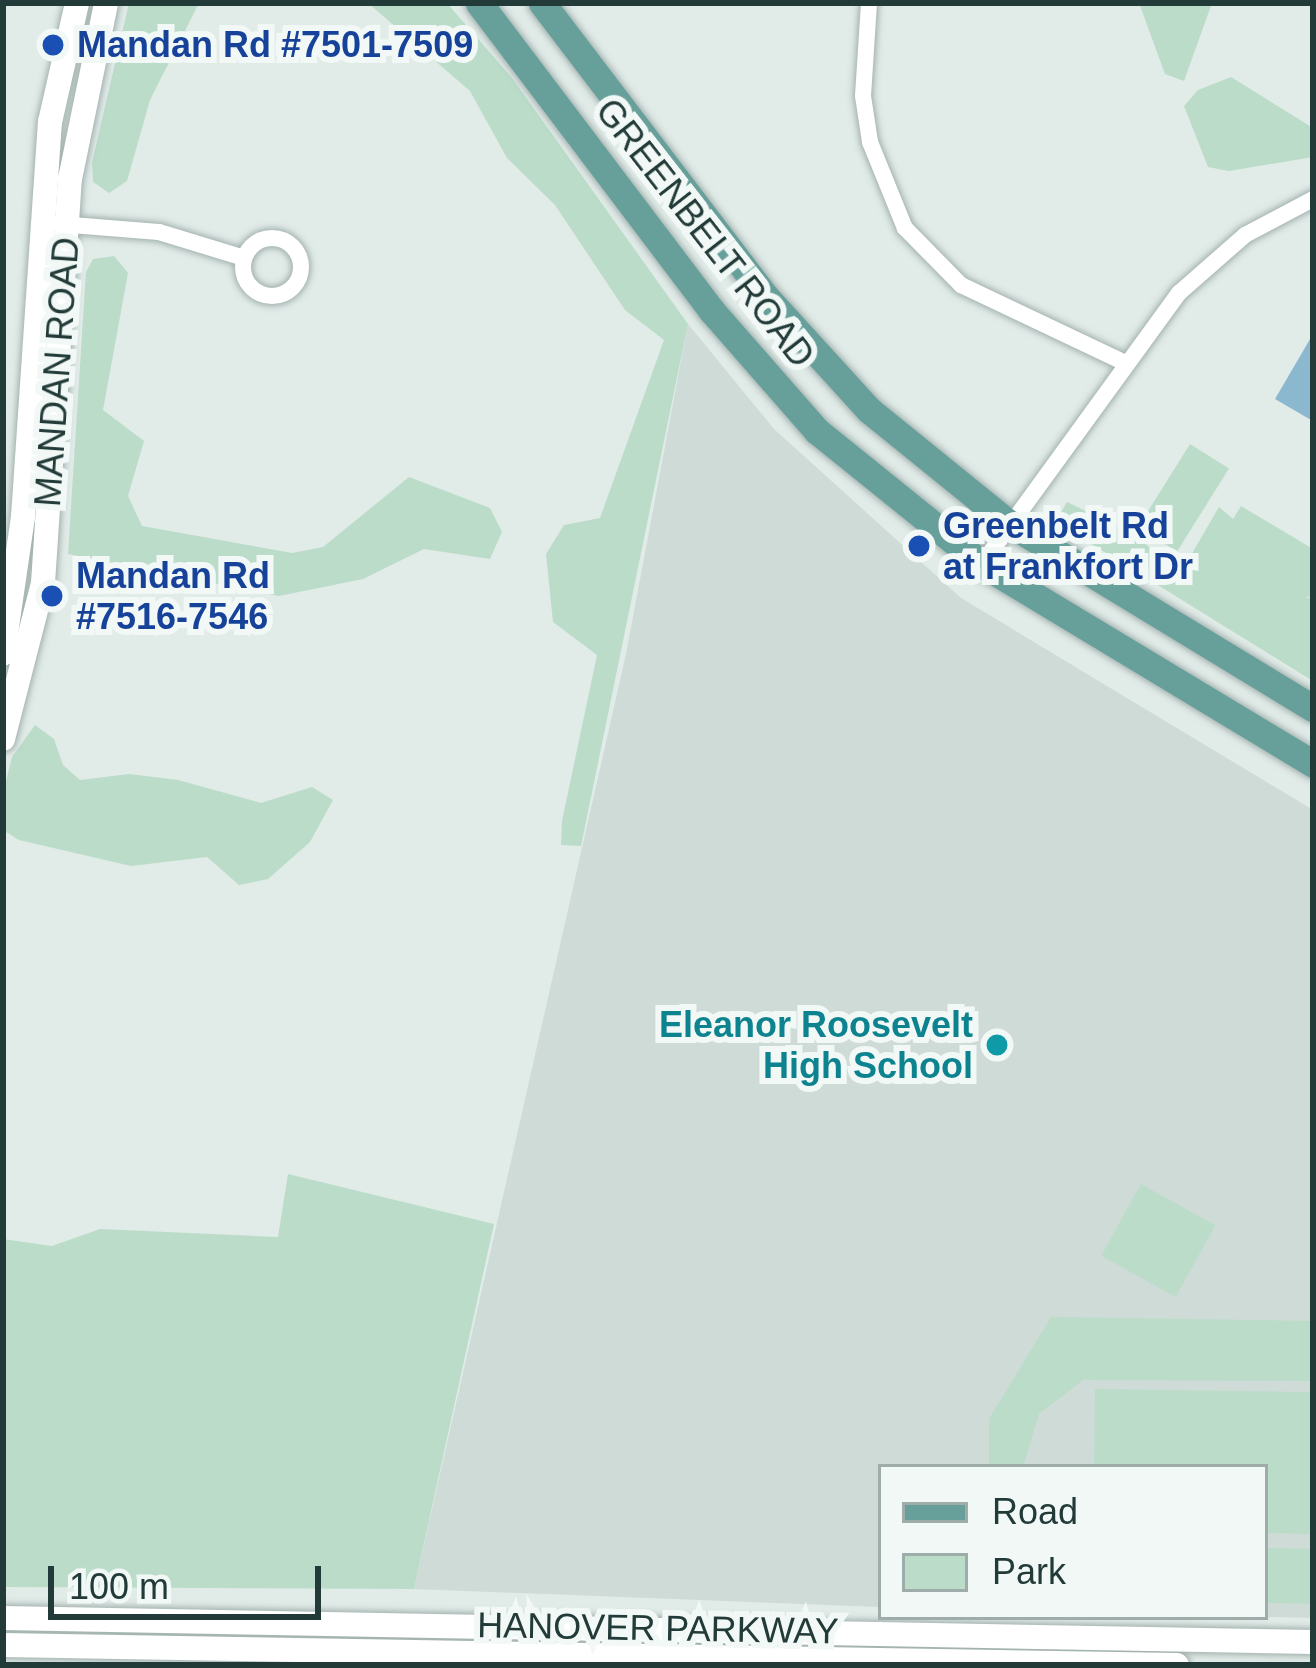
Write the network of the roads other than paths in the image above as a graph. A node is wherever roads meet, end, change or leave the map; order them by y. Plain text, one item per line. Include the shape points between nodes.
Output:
1 (77, 3) edge
2 (106, 3) edge
3 (478, 3) edge
4 (542, 3) edge
5 (869, 3) edge
6 (1313, 199) edge
7 (40, 224) junction
8 (67, 225) junction
9 (244, 258) dead end
10 (1124, 362) junction
11 (1010, 524) junction
12 (982, 564) junction
13 (3, 653) edge
14 (1313, 708) edge
15 (3, 739) edge
16 (1313, 764) edge
17 (3, 1618) edge
18 (1313, 1642) edge
19 (3, 1645) edge
20 (1177, 1665) edge

1 - 7 street, MANDAN ROAD via 55,93
2 - 8 street, MANDAN ROAD via 78,113
3 - 12 main road, GREENBELT ROAD via 765,375 847,456
4 - 11 main road, GREENBELT ROAD via 808,348 897,435
5 - 10 street via 863,96 876,166 905,228 961,285
6 - 10 street via 1221,253
7 - 8 street
7 - 13 street, MANDAN ROAD via 23,517
8 - 9 street via 159,232
8 - 15 street, MANDAN ROAD via 43,583
10 - 11 street
11 - 12 street
11 - 14 main road, GREENBELT ROAD
12 - 16 main road, GREENBELT ROAD
17 - 18 street, HANOVER PARKWAY
19 - 20 street, HANOVER PARKWAY

